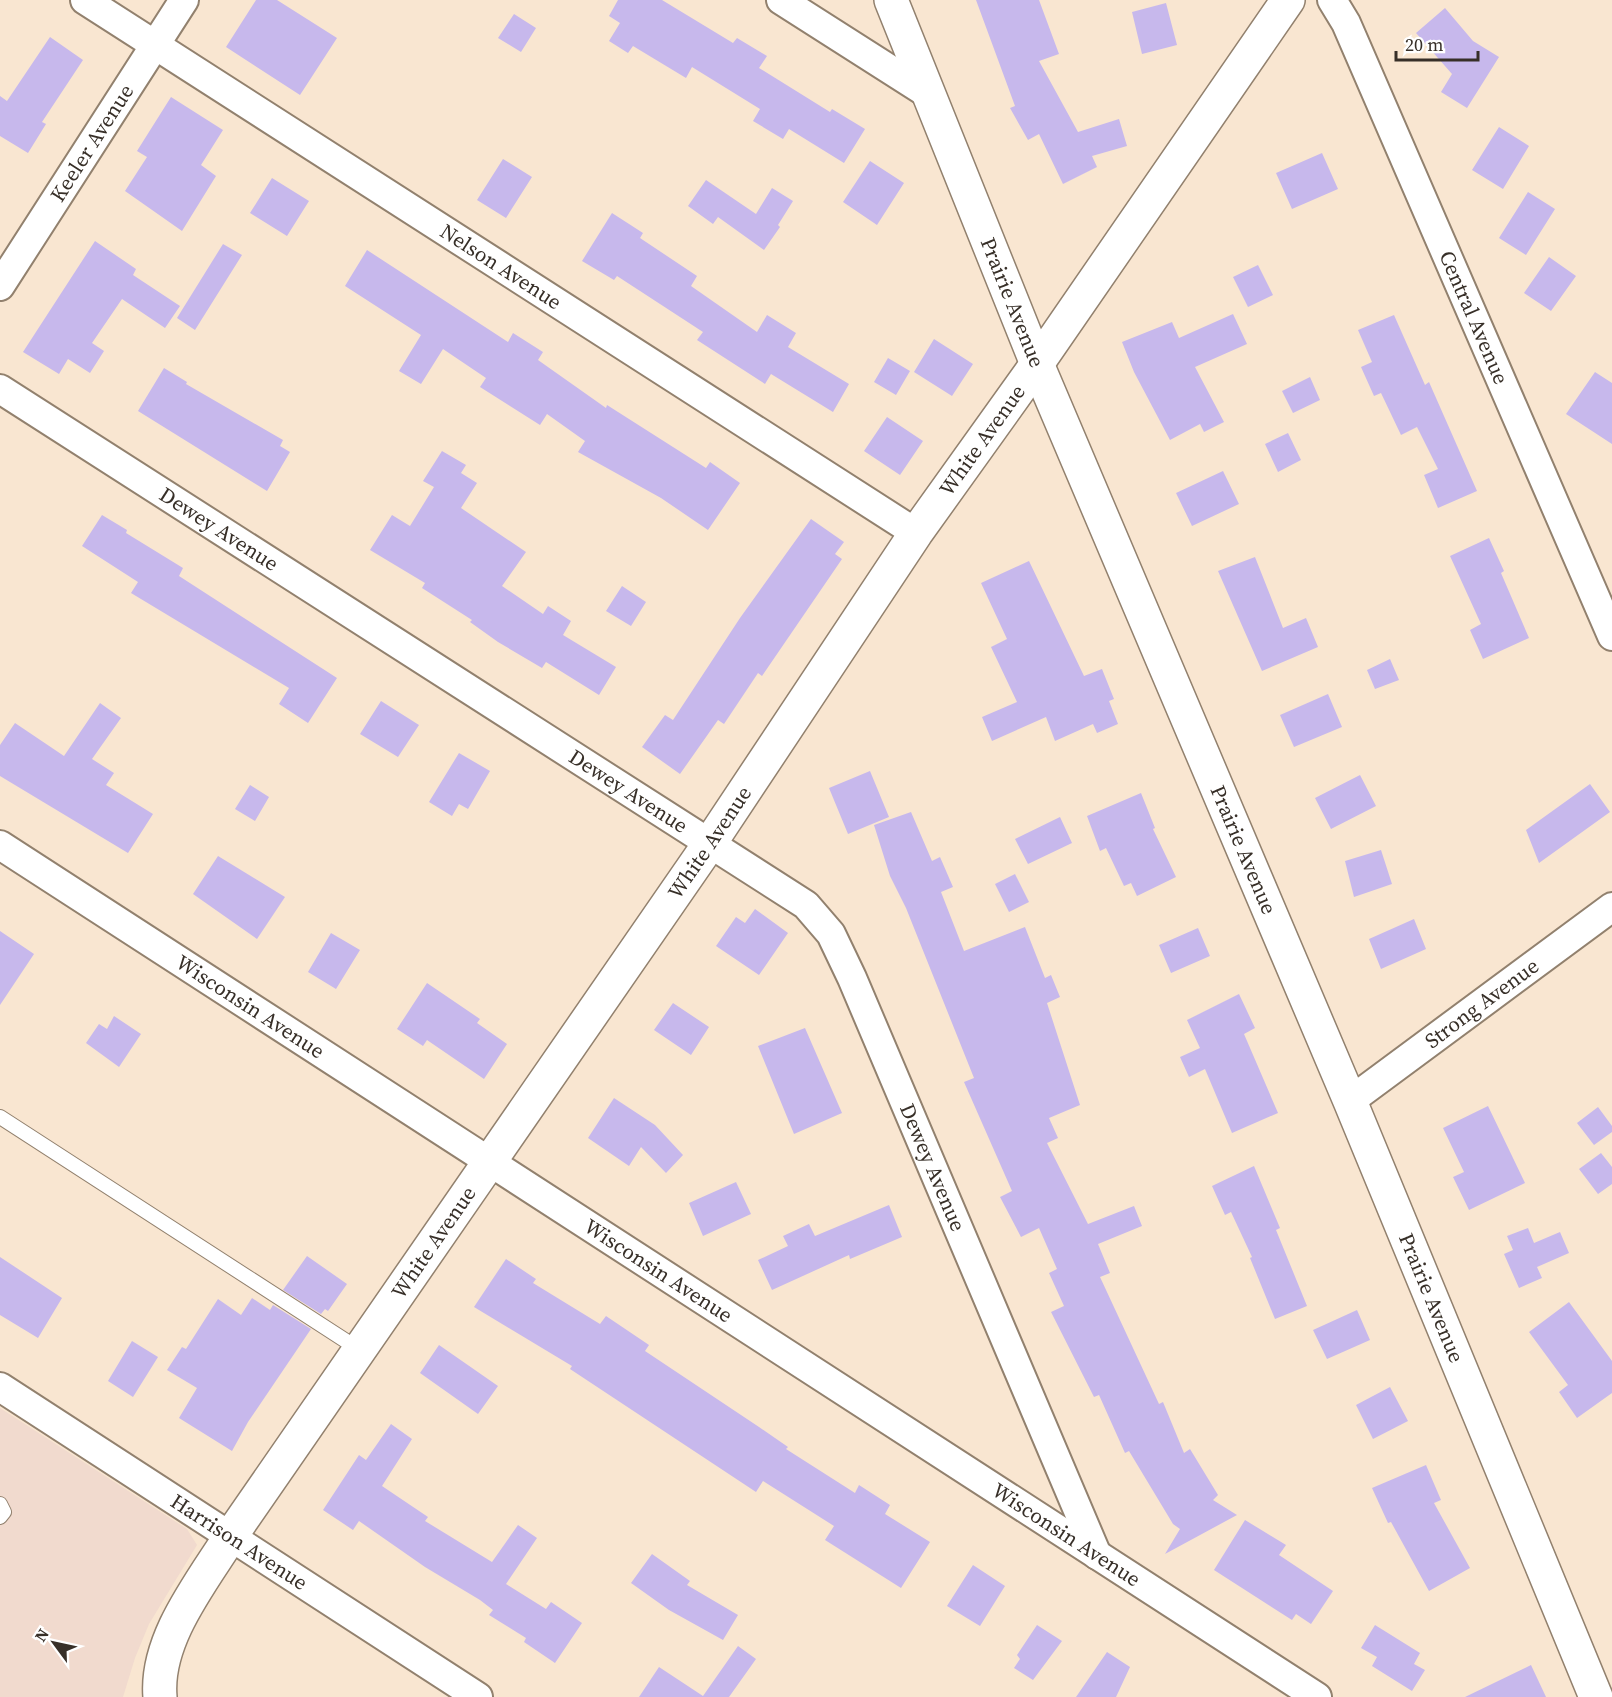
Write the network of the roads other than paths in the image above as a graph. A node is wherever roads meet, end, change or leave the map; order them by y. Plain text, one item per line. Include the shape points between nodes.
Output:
1 (85, 0) edge
2 (184, 0) edge
3 (781, 0) edge
4 (891, 0) edge
5 (1288, 0) edge
6 (1332, 0) edge
7 (155, 45) junction
8 (930, 95) junction
9 (0, 286) edge
10 (1037, 364) junction
11 (0, 389) edge
12 (916, 534) junction
13 (1612, 636) edge
14 (710, 843) junction
15 (0, 845) edge
16 (1612, 907) edge
17 (1350, 1101) junction
18 (0, 1117) edge
19 (489, 1162) junction
20 (360, 1350) junction
21 (0, 1387) edge
22 (0, 1504) edge
23 (0, 1517) edge
24 (230, 1537) junction
25 (1096, 1555) junction
26 (158, 1693) edge
27 (478, 1697) edge
28 (1317, 1697) edge
29 (1596, 1697) edge

1 - 7 street, Nelson Avenue
2 - 7 street, Keeler Avenue
3 - 8 street
4 - 8 main road, Prairie Avenue
5 - 10 main road, White Avenue
6 - 13 street, Central Avenue via 1346,23
7 - 9 street, Keeler Avenue
7 - 12 street, Nelson Avenue
8 - 10 main road, Prairie Avenue
10 - 12 main road, White Avenue
10 - 17 main road, Prairie Avenue
11 - 14 street, Dewey Avenue
12 - 14 main road, White Avenue
14 - 19 main road, White Avenue
14 - 25 street, Dewey Avenue via 806,905 831,934
15 - 19 street, Wisconsin Avenue
16 - 17 street, Strong Avenue
17 - 29 main road, Prairie Avenue
18 - 20 lane
19 - 20 main road, White Avenue
19 - 25 street, Wisconsin Avenue
20 - 24 main road, White Avenue
21 - 24 street, Harrison Avenue
22 - 23 lane via 4,1512
24 - 26 main road, White Avenue via 174,1631
24 - 27 street, Harrison Avenue
25 - 28 street, Wisconsin Avenue

